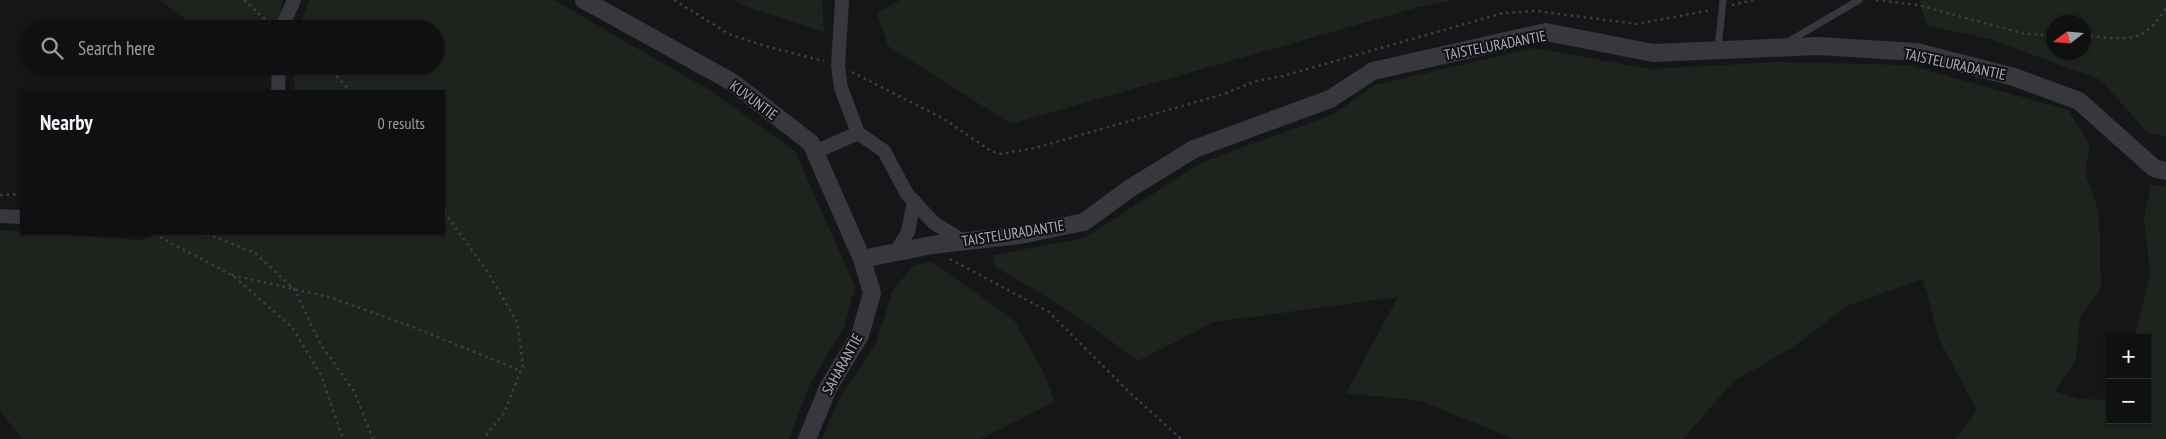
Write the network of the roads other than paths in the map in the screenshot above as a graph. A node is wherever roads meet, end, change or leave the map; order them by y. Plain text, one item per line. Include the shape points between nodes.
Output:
1 (294, 0) edge
2 (584, 0) edge
3 (842, 0) edge
4 (1859, 0) edge
5 (1722, 4) edge
6 (285, 20) edge
7 (1780, 47) junction
8 (1718, 49) junction
9 (279, 75) edge
10 (278, 90) edge
11 (858, 133) junction
12 (815, 152) junction
13 (2166, 171) edge
14 (914, 201) junction
15 (0, 216) edge
16 (20, 217) edge
17 (964, 241) junction
18 (896, 252) junction
19 (862, 259) junction
20 (807, 439) edge

1 - 6 street
2 - 12 street, KUVUNTIE via 732,82 811,143
3 - 11 street via 838,66 841,88
4 - 7 lane
5 - 8 lane
7 - 8 street, TAISTELURADANTIE
7 - 13 street, TAISTELURADANTIE via 1917,52 2014,76 2079,101 2154,168
8 - 17 street, TAISTELURADANTIE via 1653,53 1546,32 1373,72 1330,99 1194,149 1129,189 1084,222 1020,235
9 - 10 street
11 - 12 street
11 - 14 street via 884,152
12 - 19 street, KUVUNTIE
14 - 17 street via 934,222
14 - 18 street via 908,232
15 - 16 street
17 - 18 street, TAISTELURADANTIE
18 - 19 street, TAISTELURADANTIE
19 - 20 street, SAHARANTIE via 872,293 860,335 828,388

